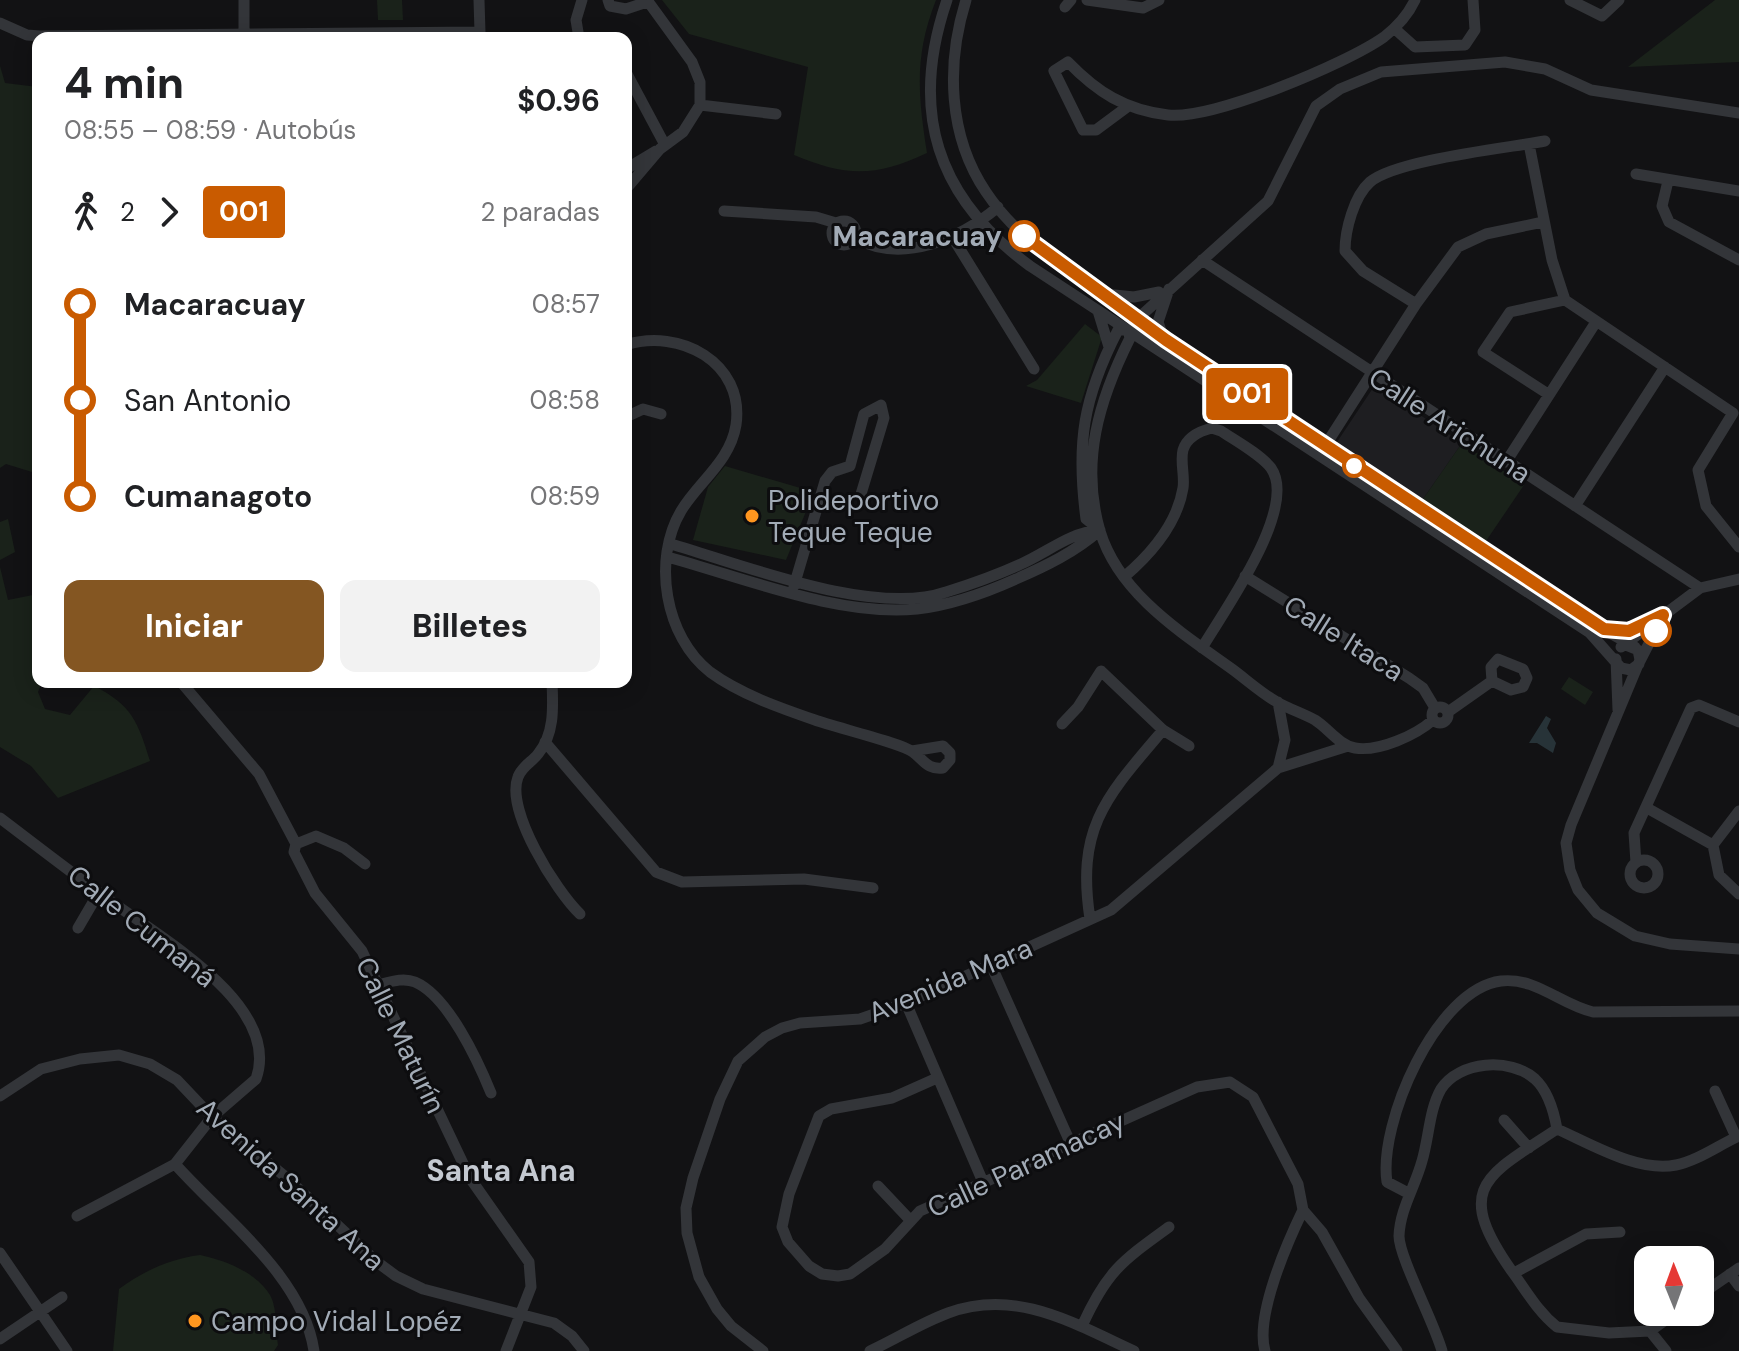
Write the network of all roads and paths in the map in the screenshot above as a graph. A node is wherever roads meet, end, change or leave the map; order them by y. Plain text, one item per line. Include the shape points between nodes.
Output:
1 (244, 0) edge
2 (479, 0) edge
3 (582, 0) edge
4 (608, 0) edge
5 (947, 0) edge
6 (966, 0) edge
7 (1087, 0) edge
8 (1159, 0) edge
9 (1415, 0) edge
10 (1473, 0) edge
11 (1570, 0) edge
12 (1619, 0) edge
13 (647, 1) edge
14 (0, 23) edge
15 (1395, 29) junction
16 (244, 32) edge
17 (480, 32) edge
18 (578, 32) edge
19 (32, 35) edge
20 (632, 84) edge
21 (700, 105) junction
22 (1127, 107) junction
23 (1739, 113) edge
24 (776, 114) dead end
25 (1545, 141) dead end
26 (1529, 144) junction
27 (662, 147) junction
28 (632, 163) edge
29 (1636, 174) dead end
30 (1668, 181) junction
31 (632, 182) edge
32 (1739, 191) edge
33 (998, 207) junction
34 (724, 211) dead end
35 (1543, 222) junction
36 (836, 223) junction
37 (979, 223) junction
38 (855, 238) junction
39 (953, 238) junction
40 (1202, 260) junction
41 (1739, 260) edge
42 (1171, 287) junction
43 (1101, 294) junction
44 (1565, 300) junction
45 (1416, 304) junction
46 (1098, 311) junction
47 (1136, 319) junction
48 (1596, 322) junction
49 (1128, 330) junction
50 (1166, 340) junction
51 (632, 343) edge
52 (1150, 343) junction
53 (1109, 347) junction
54 (1123, 351) junction
55 (1665, 367) junction
56 (1034, 369) dead end
57 (1373, 374) junction
58 (1548, 394) junction
59 (1736, 412) edge
60 (632, 414) edge
61 (661, 414) dead end
62 (1325, 446) junction
63 (1506, 462) junction
64 (861, 494) dead end
65 (1575, 506) junction
66 (1100, 530) junction
67 (671, 544) junction
68 (1739, 547) edge
69 (667, 557) junction
70 (1245, 576) junction
71 (1124, 577) junction
72 (1739, 579) edge
73 (794, 586) junction
74 (1700, 588) junction
75 (1663, 615) junction
76 (1604, 629) junction
77 (1627, 646) junction
78 (1202, 648) junction
79 (1616, 660) junction
80 (1639, 664) junction
81 (1492, 681) dead end
82 (186, 688) edge
83 (552, 688) edge
84 (1278, 702) junction
85 (1618, 710) junction
86 (1434, 714) junction
87 (1739, 722) edge
88 (1062, 724) dead end
89 (1163, 730) junction
90 (545, 742) junction
91 (1189, 746) dead end
92 (1348, 746) junction
93 (912, 751) dead end
94 (1278, 768) junction
95 (1647, 808) junction
96 (1739, 811) edge
97 (0, 818) edge
98 (296, 844) junction
99 (1713, 845) junction
100 (1636, 863) dead end
101 (365, 864) dead end
102 (873, 888) dead end
103 (99, 892) junction
104 (1739, 894) edge
105 (580, 914) dead end
106 (1090, 919) junction
107 (78, 928) dead end
108 (1739, 949) edge
109 (991, 965) junction
110 (378, 985) junction
111 (906, 1003) junction
112 (1739, 1011) edge
113 (937, 1078) junction
114 (1715, 1091) dead end
115 (491, 1093) dead end
116 (0, 1096) edge
117 (212, 1117) junction
118 (1504, 1120) dead end
119 (1557, 1129) junction
120 (1738, 1137) edge
121 (1070, 1142) junction
122 (1529, 1148) junction
123 (175, 1164) junction
124 (983, 1182) junction
125 (878, 1186) dead end
126 (1410, 1194) junction
127 (1303, 1210) junction
128 (77, 1216) dead end
129 (911, 1221) junction
130 (1169, 1227) dead end
131 (1620, 1232) dead end
132 (0, 1253) edge
133 (1735, 1271) edge
134 (1514, 1273) junction
135 (1714, 1285) edge
136 (1739, 1286) edge
137 (62, 1297) dead end
138 (40, 1313) junction
139 (518, 1314) junction
140 (1082, 1326) junction
141 (1657, 1326) edge
142 (1650, 1331) junction
143 (0, 1339) edge
144 (67, 1351) edge
145 (314, 1351) edge
146 (506, 1351) edge
147 (584, 1351) edge
148 (763, 1351) edge
149 (870, 1351) edge
150 (1134, 1351) edge
151 (1265, 1351) edge
152 (1397, 1351) edge
153 (1442, 1351) edge
154 (1666, 1351) edge

1 - 16 street
2 - 17 street
3 - 18 street
4 - 13 street via 619,9
5 - 37 street via 930,69 934,136 950,177
6 - 33 street via 955,50 955,106 966,154
7 - 8 street via 1143,8
9 - 15 street
10 - 15 street via 1475,30 1465,45 1415,47
11 - 12 street via 1602,16
13 - 21 street via 692,62 700,82
14 - 19 street
15 - 22 street via 1347,56 1211,112 1171,116
20 - 27 street
21 - 24 street
21 - 27 street via 683,132
22 - 22 street via 1092,86 1068,62 1054,71 1083,130 1096,130
23 - 40 street via 1591,90 1545,69 1505,62 1381,72 1316,106 1268,201
25 - 26 street
26 - 35 street
26 - 45 street via 1389,170 1363,189 1345,251 1363,271
27 - 28 street
27 - 31 street
29 - 30 street
30 - 32 street
30 - 41 street via 1662,206 1669,222
33 - 37 street
33 - 43 street via 1029,241
34 - 36 street
35 - 44 street
35 - 45 street via 1469,239 1449,257
36 - 38 street via 851,223
36 - 38 street via 831,235 838,244
37 - 39 street
37 - 46 street via 1022,260
38 - 39 street via 903,248
39 - 56 street
40 - 42 street
40 - 57 street, Calle Arichuna
42 - 43 street via 1145,297
42 - 47 street
42 - 50 street via 1158,322
43 - 47 street
44 - 48 street
44 - 58 street via 1510,312 1483,352
45 - 57 street
46 - 49 street
46 - 53 street
47 - 49 street
47 - 50 street
48 - 55 street
48 - 58 street
49 - 52 street
49 - 53 street via 1118,330
49 - 54 street
50 - 62 street
51 - 67 street via 670,339 691,346 724,375 736,409 736,426 724,458 680,513
52 - 54 street
52 - 79 street via 1590,633
53 - 66 street via 1086,405 1080,446 1086,519
54 - 66 street via 1094,437 1092,471
55 - 59 street
55 - 65 street
57 - 62 street
57 - 63 street, Calle Arichuna
58 - 63 street
59 - 68 street via 1698,470 1706,506
60 - 61 street via 643,409
62 - 76 street
63 - 65 street, Calle Arichuna
64 - 73 street via 884,418 881,405 864,414 850,466 832,472 825,481
65 - 74 street, Calle Arichuna
66 - 71 street
66 - 73 street via 1066,555 941,594 896,597
67 - 69 street
67 - 73 street
69 - 73 street
69 - 93 street via 664,575 672,610 688,649 712,672 802,716
70 - 71 street via 1272,520 1278,487 1271,468 1212,428 1190,438 1183,449 1183,487 1176,510 1157,545
70 - 78 street
70 - 86 street, Calle Itaca via 1423,688
71 - 78 street via 1154,611
72 - 74 street
74 - 75 street
75 - 76 street via 1629,631
75 - 77 street
75 - 80 street
76 - 77 street
77 - 79 street
77 - 80 street via 1640,657
78 - 84 street
79 - 80 street via 1626,670
79 - 85 street
80 - 85 street
81 - 86 street via 1448,712 1443,707
82 - 98 street, Calle Maturín via 259,774
83 - 90 street via 553,716
84 - 92 street
84 - 94 street via 1285,740
85 - 108 street via 1567,836 1575,884 1597,913 1635,936
86 - 92 street via 1390,743
87 - 95 street via 1699,705 1691,708
88 - 89 street via 1101,671
89 - 91 street
89 - 106 street via 1106,802 1090,834
90 - 102 street via 656,872 669,879 804,879
90 - 105 street via 520,771 514,800 564,898
92 - 94 street
94 - 106 street, Avenida Mara via 1138,890
95 - 99 street
95 - 100 street via 1634,833
96 - 99 street
97 - 103 street, Calle Cumaná
98 - 101 street via 316,836
98 - 110 street, Calle Maturín via 294,852 315,893 362,951
99 - 104 street via 1719,875
103 - 107 street
103 - 117 street, Calle Cumaná via 216,979 256,1033 256,1079
106 - 109 street, Avenida Mara
109 - 111 street, Avenida Mara
109 - 121 street
110 - 115 street via 402,979 428,990 473,1053
110 - 139 street, Calle Maturín via 470,1178 529,1262 531,1287
111 - 113 street
111 - 148 street, Avenida Mara via 860,1019 782,1028 738,1061 724,1088 693,1178 687,1233 699,1277 717,1309
112 - 126 street via 1593,1012 1522,981 1495,982 1473,991 1431,1039 1398,1108 1385,1170 1387,1182
113 - 124 street
113 - 129 street, Calle Paramacay via 892,1098 819,1116 782,1227 809,1266 838,1276 866,1263
114 - 120 street
116 - 117 street, Avenida Santa Ana via 41,1069 119,1055 150,1064 177,1080
117 - 123 street, Calle Cumaná
117 - 139 street, Avenida Santa Ana via 396,1276 423,1289
118 - 122 street
119 - 120 street via 1647,1166 1663,1167
119 - 122 street
119 - 126 street via 1548,1097 1534,1079 1494,1065 1472,1067 1441,1090
121 - 124 street, Calle Paramacay
121 - 127 street, Calle Paramacay via 1197,1087 1230,1082 1248,1091 1260,1106 1298,1184
122 - 134 street via 1494,1171 1480,1209 1496,1248
123 - 128 street, Calle Cumaná
123 - 145 street via 290,1289
124 - 129 street, Calle Paramacay via 920,1211
125 - 129 street
126 - 153 street via 1399,1242
127 - 151 street via 1285,1248 1269,1305
127 - 152 street, Calle Paramacay
130 - 140 street via 1116,1266
131 - 134 street via 1586,1234
132 - 138 street
133 - 135 street
133 - 136 street
134 - 142 street via 1557,1327
137 - 138 street
138 - 143 street
138 - 144 street
139 - 146 street, Calle Maturín
139 - 147 street, Avenida Santa Ana via 554,1323
140 - 149 street via 1028,1306 983,1304 936,1318
140 - 150 street
141 - 142 street
142 - 154 street

